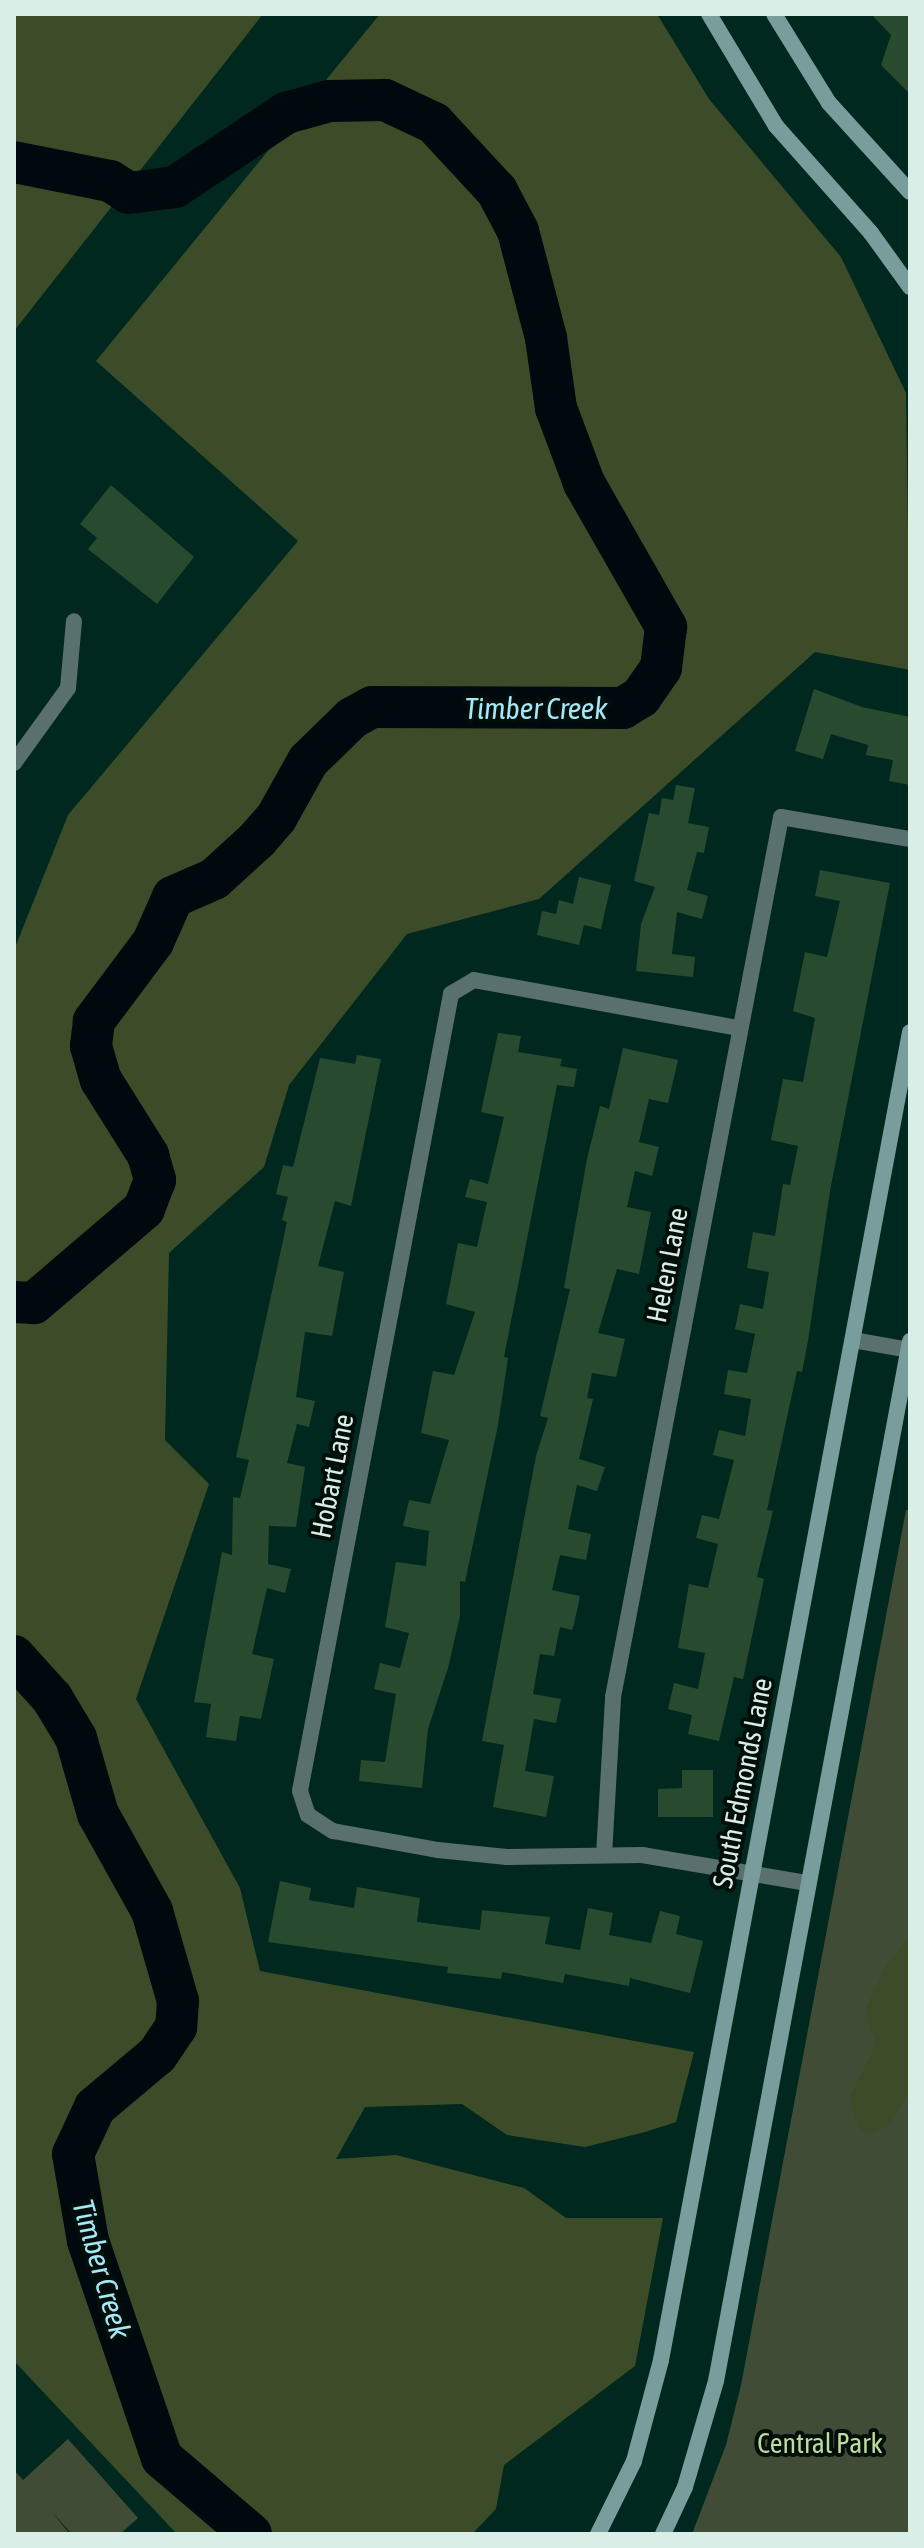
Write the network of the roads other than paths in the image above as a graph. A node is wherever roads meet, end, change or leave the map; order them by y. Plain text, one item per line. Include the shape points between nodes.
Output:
1 (709, 14) edge
2 (774, 14) edge
3 (910, 192) edge
4 (910, 287) edge
5 (74, 621) dead end
6 (14, 763) edge
7 (910, 839) edge
8 (738, 1028) junction
9 (910, 1032) edge
10 (853, 1340) junction
11 (909, 1346) edge
12 (604, 1855) junction
13 (751, 1872) junction
14 (808, 1883) junction
15 (598, 2534) edge
16 (663, 2534) edge

1 - 4 main road via 776,126 871,233
2 - 3 main road via 829,103
5 - 6 street via 68,688
7 - 8 street, Helen Lane via 781,817
8 - 12 street, Helen Lane via 613,1697
8 - 12 street, Hobart Lane via 474,980 451,994 301,1776 308,1815 333,1831 474,1855
9 - 10 main road, South Edmonds Lane
10 - 11 street
10 - 13 main road, South Edmonds Lane
11 - 14 main road
12 - 13 street, Hobart Lane via 653,1856
13 - 14 street
13 - 15 main road, South Edmonds Lane via 654,2392 634,2461
14 - 16 main road via 710,2410

